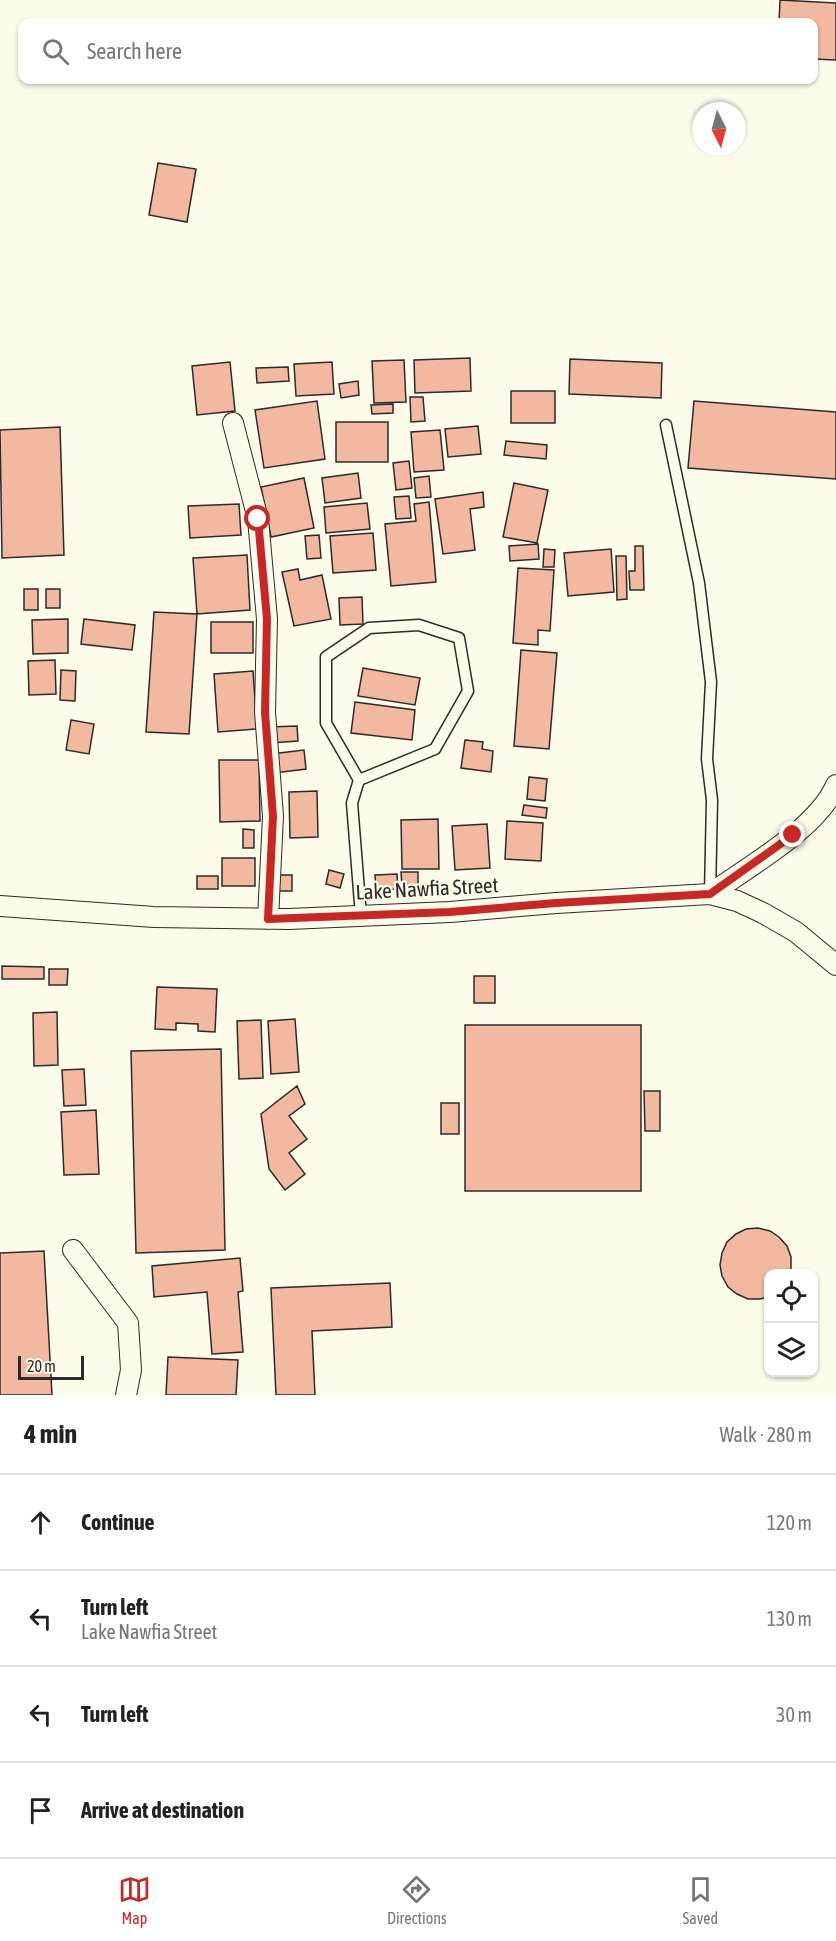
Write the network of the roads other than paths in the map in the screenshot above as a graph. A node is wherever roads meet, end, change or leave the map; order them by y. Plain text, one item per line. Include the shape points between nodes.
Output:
1 (233, 423) dead end
2 (666, 425) dead end
3 (359, 780) junction
4 (836, 785) edge
5 (710, 894) junction
6 (0, 906) edge
7 (361, 916) junction
8 (268, 919) junction
9 (836, 965) edge
10 (73, 1250) dead end
11 (126, 1395) edge

1 - 8 street via 258,519 267,619 265,712 273,816
2 - 5 lane via 699,583 711,682 707,759 712,800
3 - 3 lane via 435,749 468,691 459,638 419,625 369,628 326,657 326,723
3 - 7 lane via 352,803
4 - 5 street via 832,795 800,829
5 - 7 street, Lake Nawfia Street
5 - 9 street, Lake Nawfia Street via 763,913 796,932
6 - 8 street, Lake Nawfia Street via 154,917
7 - 8 street, Lake Nawfia Street
10 - 11 street via 128,1323 131,1370

